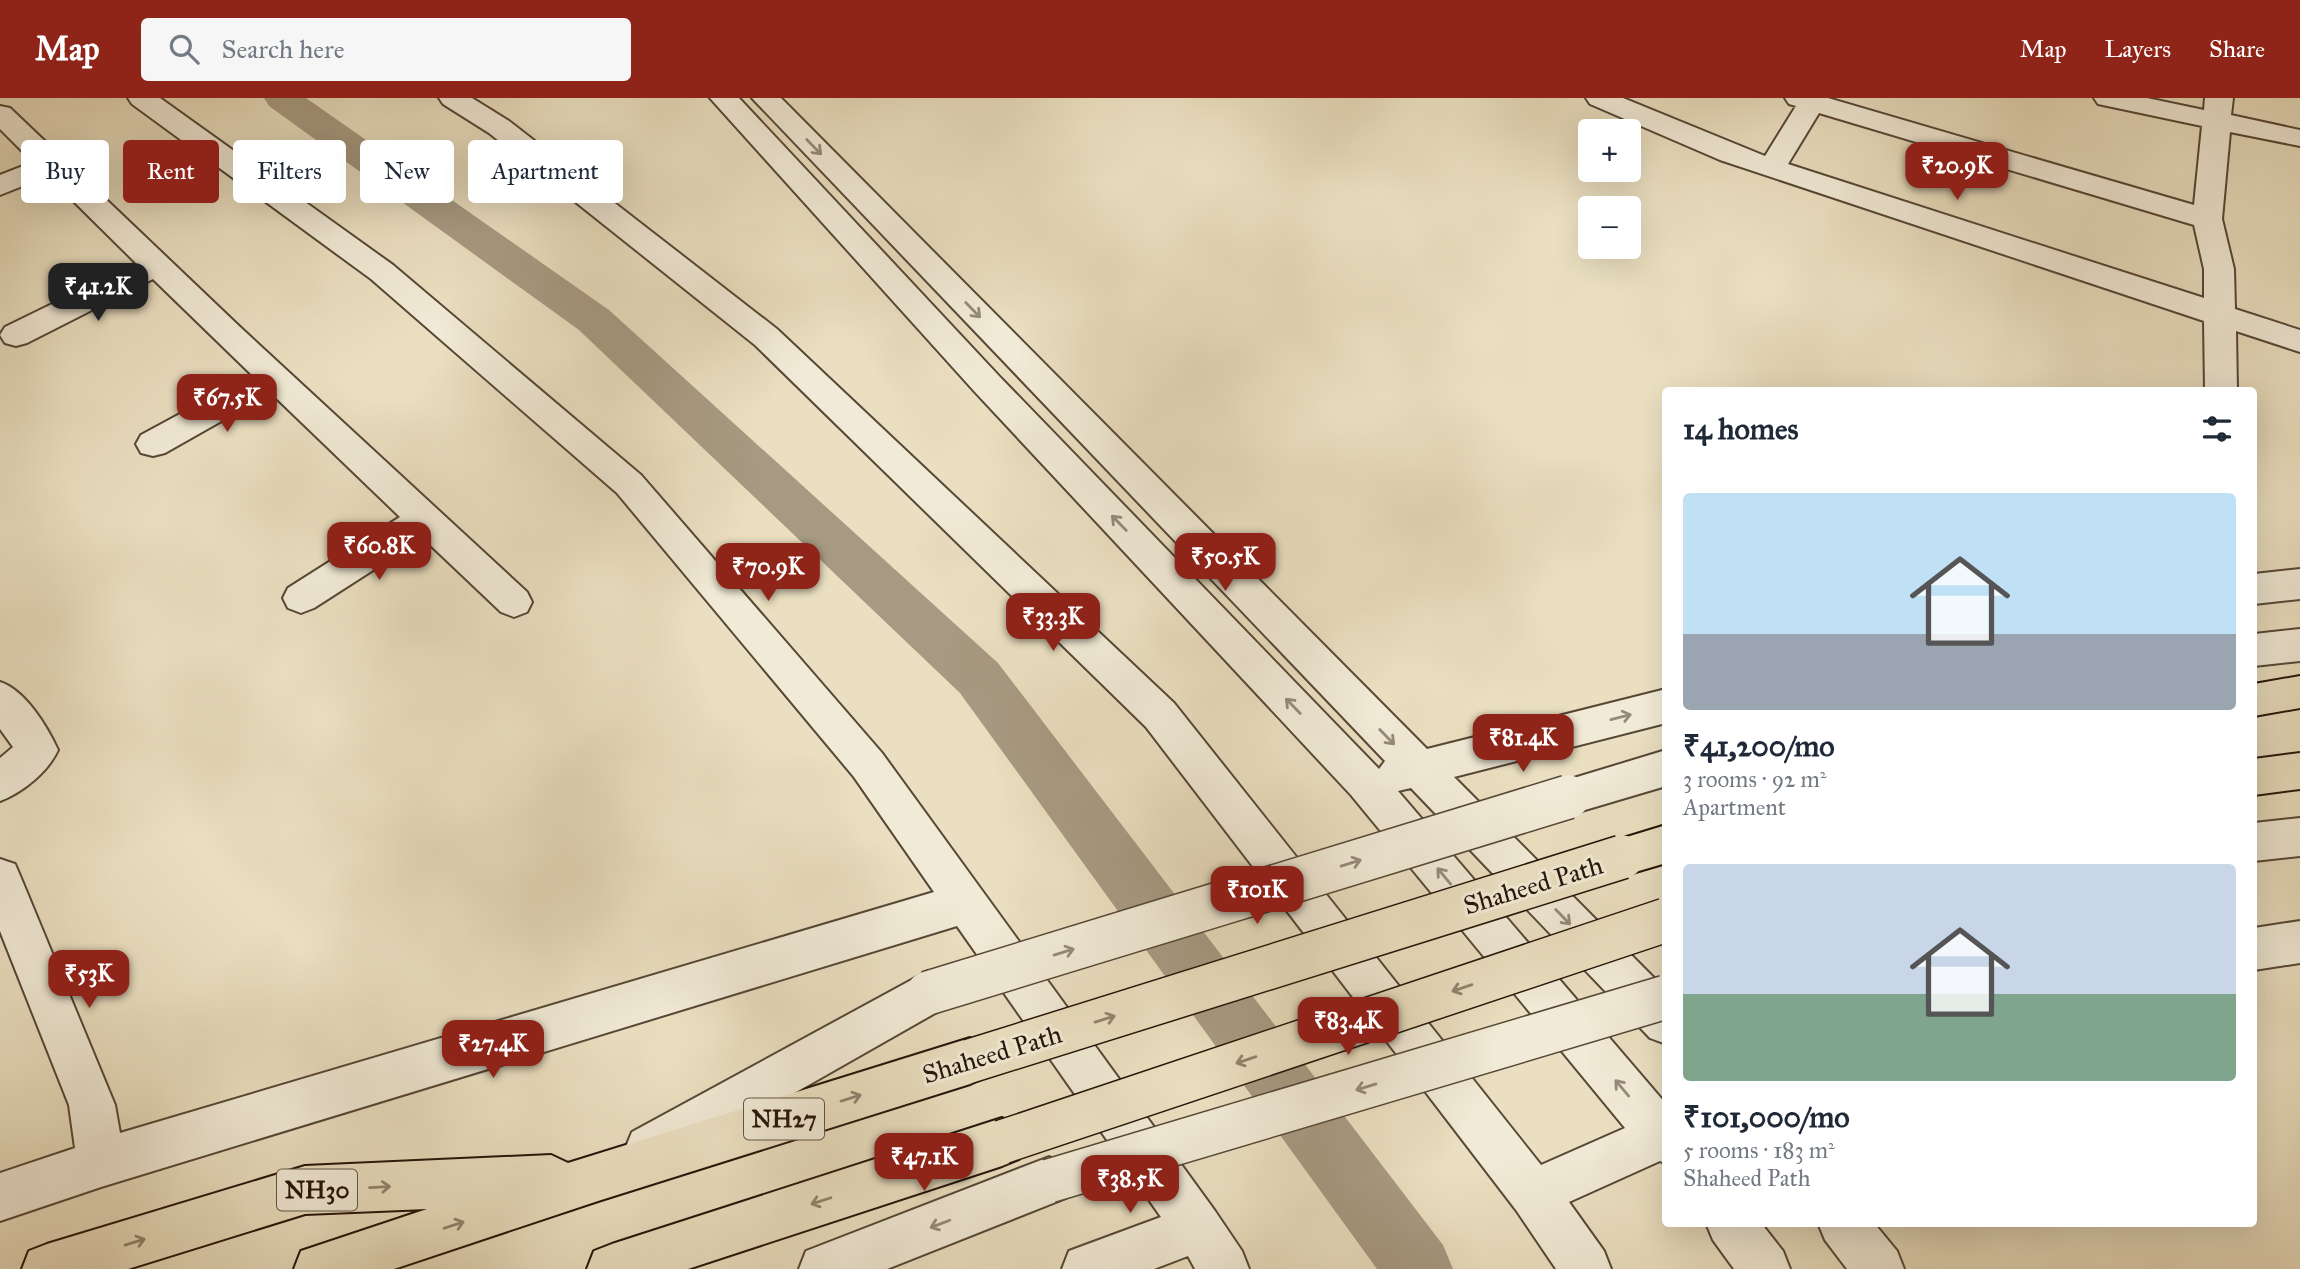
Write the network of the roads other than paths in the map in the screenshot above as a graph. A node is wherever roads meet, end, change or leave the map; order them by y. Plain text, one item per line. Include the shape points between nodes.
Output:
1 (142, 98) edge
2 (453, 98) edge
3 (724, 98) edge
4 (766, 98) edge
5 (1600, 98) edge
6 (2108, 98) edge
7 (1808, 99) edge
8 (2218, 109) edge
9 (0, 114) edge
10 (2300, 138) edge
11 (27, 140) edge
12 (1772, 167) junction
13 (21, 177) edge
14 (0, 186) edge
15 (93, 203) edge
16 (2207, 219) junction
17 (158, 265) junction
18 (2220, 316) junction
19 (16, 335) dead end
20 (2300, 341) edge
21 (274, 377) junction
22 (2221, 387) edge
23 (153, 444) dead end
24 (426, 518) junction
25 (2300, 584) edge
26 (2257, 589) edge
27 (302, 598) dead end
28 (514, 601) dead end
29 (2300, 645) edge
30 (2257, 650) edge
31 (2300, 692) edge
32 (0, 698) edge
33 (2257, 699) edge
34 (1662, 707) edge
35 (1419, 769) junction
36 (1662, 769) edge
37 (2300, 771) edge
38 (2257, 777) edge
39 (1365, 782) junction
40 (0, 783) edge
41 (2300, 837) edge
42 (2257, 842) edge
43 (1662, 845) edge
44 (0, 878) edge
45 (966, 903) junction
46 (1662, 921) edge
47 (2300, 942) edge
48 (2257, 949) edge
49 (1662, 998) edge
50 (1662, 1018) edge
51 (1662, 1133) edge
52 (1662, 1138) edge
53 (101, 1163) junction
54 (598, 1177) junction
55 (1532, 1193) junction
56 (0, 1197) edge
57 (1733, 1227) edge
58 (1845, 1227) edge
59 (1198, 1228) junction
60 (47, 1269) edge
61 (319, 1269) edge
62 (612, 1269) edge
63 (824, 1269) edge
64 (1087, 1269) edge
65 (1224, 1269) edge
66 (1586, 1269) edge
67 (1765, 1269) edge
68 (1879, 1269) edge

1 - 45 street via 382,272 629,484 868,765
2 - 55 street via 499,127 766,337 1160,715
39 -> 3 street
4 -> 35 street
5 - 12 street via 1730,154
6 - 8 street
7 - 12 street
7 - 16 street
8 - 10 street
8 - 16 street
9 - 11 street
12 - 18 street
13 - 14 street
15 - 17 street
16 - 18 street via 2219,269
17 - 19 street
17 - 21 street
18 - 20 street
18 - 22 street
21 - 23 street
21 - 24 street
24 - 27 street
24 - 28 street
25 - 26 street
29 - 30 street
31 - 33 highway
32 - 40 street via 38,750
35 -> 34 street
35 - 39 street
35 -> 50 street
54 -> 36 street, bridge via 928,993
37 - 38 highway
51 -> 39 street
41 - 42 street
54 -> 43 highway, Shaheed Path / NH27, bridge
44 - 53 street via 92,1105
45 - 53 street
45 - 59 street
46 -> 62 highway, bridge
47 - 48 street
49 -> 63 street, bridge via 1049,1181
52 - 55 street
53 - 56 street
60 -> 54 highway, NH30 via 305,1190
61 -> 54 highway, Shaheed Path / NH27
55 - 66 street
57 - 67 street
58 - 68 street
59 - 64 street
59 - 65 street

